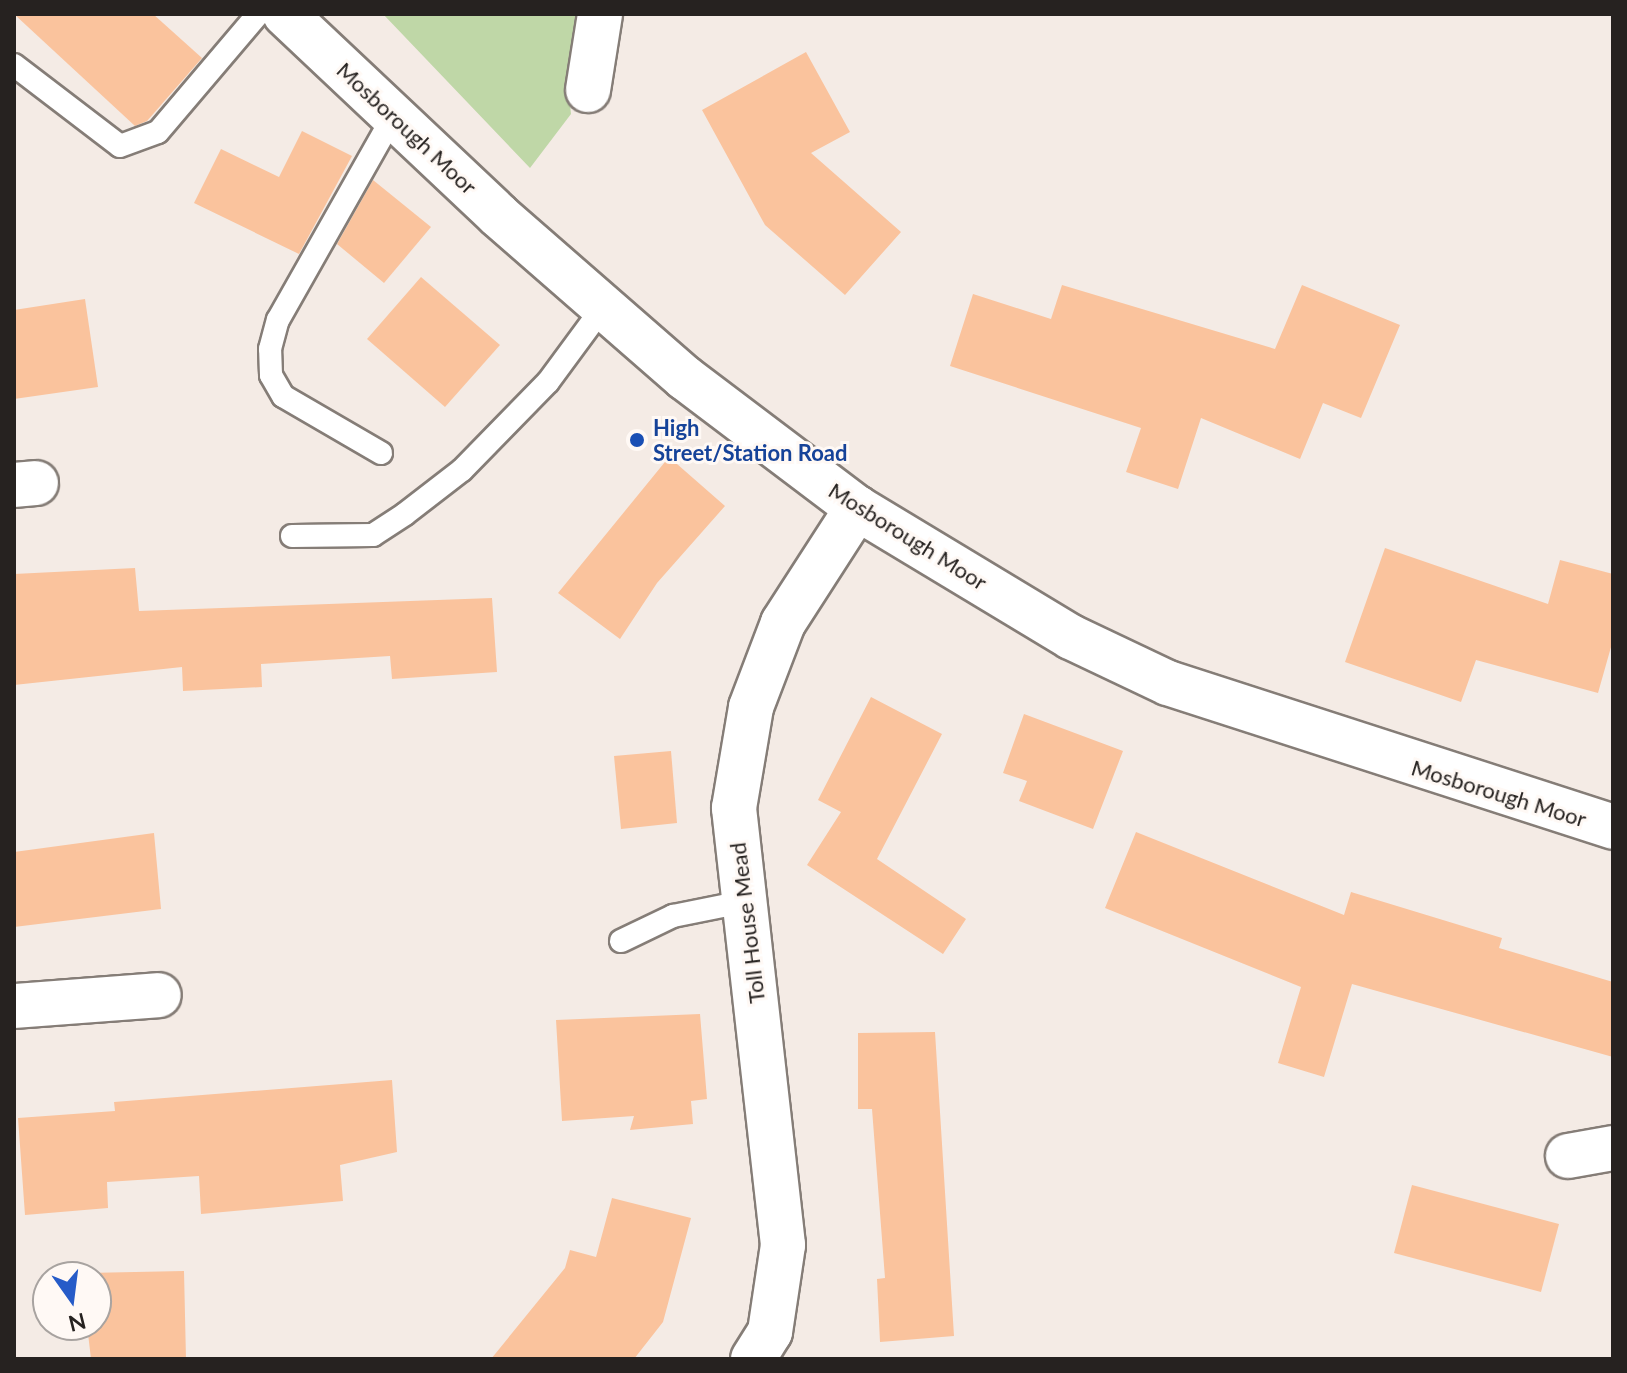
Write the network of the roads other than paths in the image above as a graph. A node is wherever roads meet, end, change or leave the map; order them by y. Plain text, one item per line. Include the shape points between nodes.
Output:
1 (258, 14) edge
2 (285, 14) edge
3 (600, 14) edge
4 (14, 65) edge
5 (588, 90) dead end
6 (394, 115) junction
7 (604, 306) junction
8 (381, 453) dead end
9 (857, 508) junction
10 (292, 536) dead end
11 (1613, 827) edge
12 (743, 902) junction
13 (621, 941) dead end
14 (159, 995) dead end
15 (14, 1006) edge
16 (1613, 1148) edge
17 (1568, 1156) dead end
18 (753, 1359) edge

1 - 4 lane via 158,132 120,146
2 - 6 main road, Mosborough Moor
3 - 5 main road
6 - 7 main road, Mosborough Moor
6 - 8 lane via 278,320 270,349 271,375 283,396
7 - 9 main road, Mosborough Moor via 685,378
7 - 10 lane via 548,382 462,470 405,514 373,535
9 - 11 main road, Mosborough Moor via 1071,637 1168,683
9 - 12 main road, Toll House Mead via 783,623 751,707 734,808
12 - 13 lane via 673,916
12 - 18 main road, Toll House Mead via 783,1245 770,1332
14 - 15 main road
16 - 17 main road

